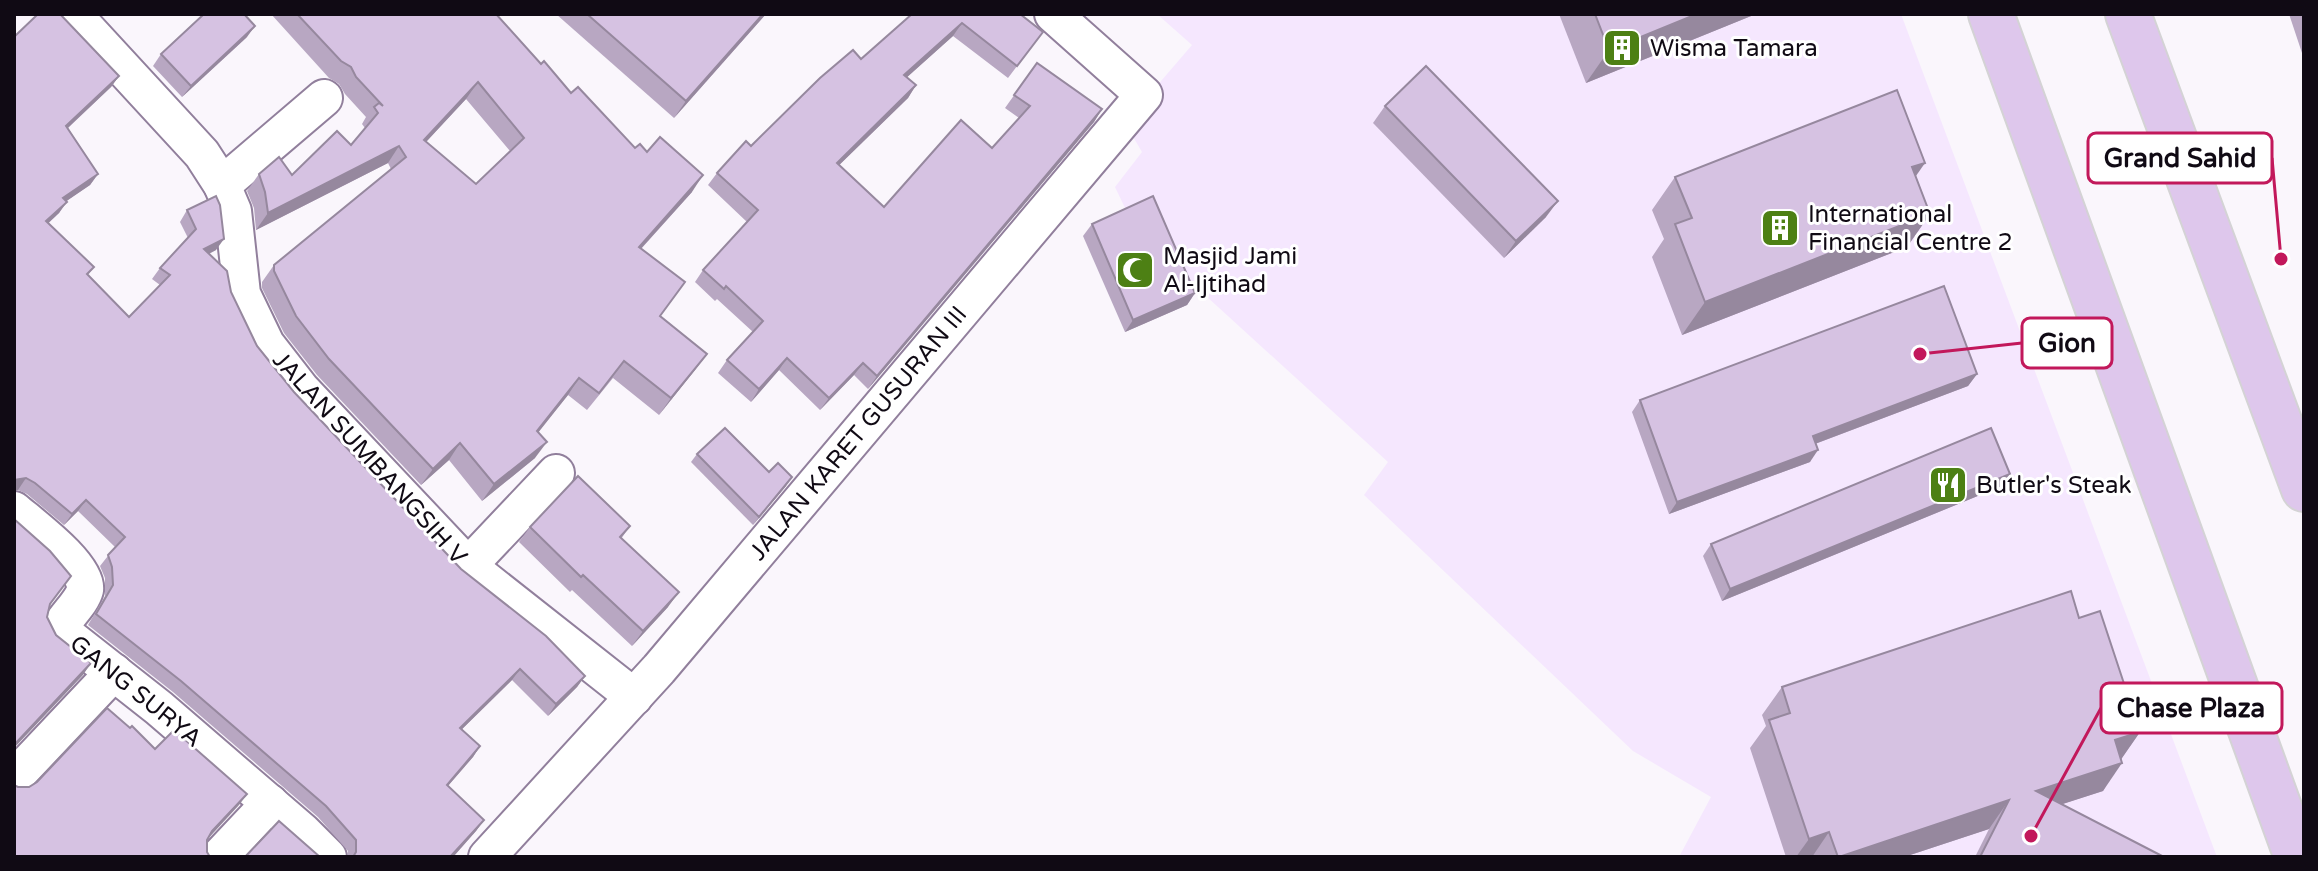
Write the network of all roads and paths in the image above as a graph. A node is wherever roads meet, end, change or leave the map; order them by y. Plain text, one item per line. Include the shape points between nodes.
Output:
1 (73, 14) edge
2 (1053, 14) edge
3 (1991, 14) edge
4 (2128, 14) edge
5 (324, 98) dead end
6 (222, 185) junction
7 (556, 473) dead end
8 (2304, 489) edge
9 (14, 510) edge
10 (468, 566) junction
11 (114, 672) junction
12 (634, 697) junction
13 (14, 778) edge
14 (270, 803) junction
15 (219, 857) edge
16 (328, 857) edge
17 (487, 857) edge
18 (2297, 857) edge

1 - 6 street, JALAN SUMBANGSIH V via 202,154
2 - 12 street, JALAN KARET GUSURAN III via 1144,95
3 - 18 main road
4 - 8 main road
5 - 6 street
6 - 10 street, JALAN SUMBANGSIH V via 233,211 242,294 266,344 301,389
7 - 10 street
9 - 11 street, GANG SURYA via 75,564 85,582 84,592 60,627
10 - 12 street, JALAN SUMBANGSIH V
11 - 13 street
11 - 14 street, GANG SURYA
12 - 17 street, JALAN KARET GUSURAN III
14 - 15 street
14 - 16 street, GANG SURYA

